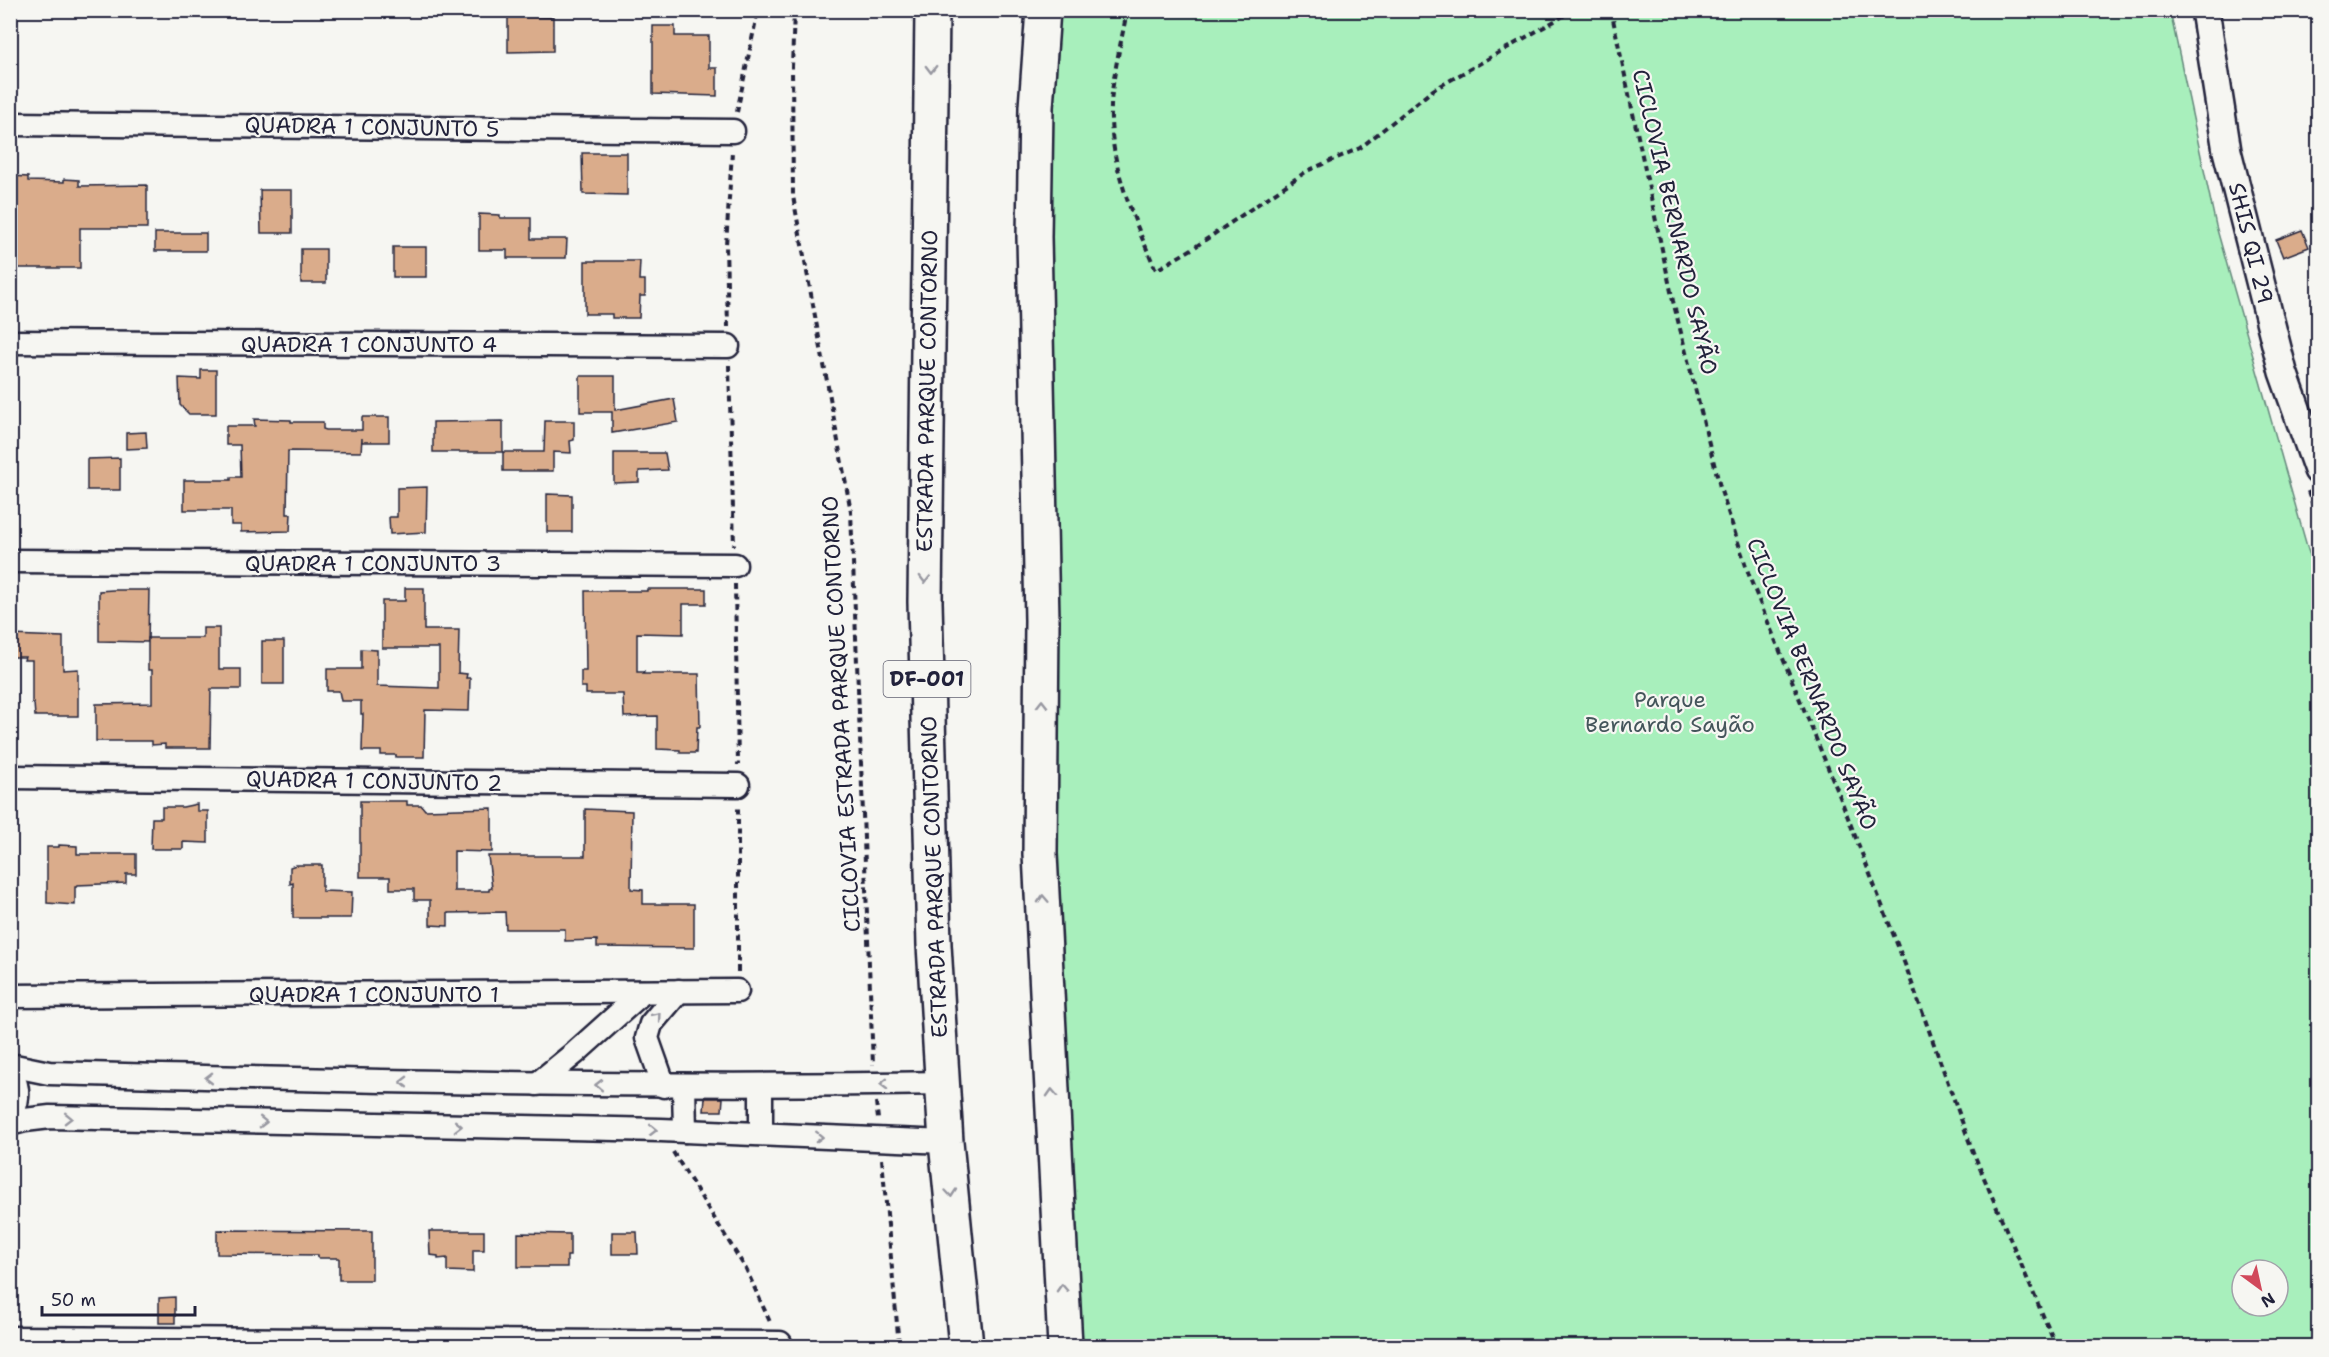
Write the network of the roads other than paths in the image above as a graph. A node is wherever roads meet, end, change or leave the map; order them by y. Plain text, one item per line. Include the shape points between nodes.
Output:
1 (2205, 10) edge
2 (1043, 11) edge
3 (934, 15) edge
4 (10, 124) edge
5 (734, 131) road end
6 (10, 342) edge
7 (728, 346) road end
8 (2319, 470) edge
9 (10, 561) edge
10 (735, 565) road end
11 (10, 777) edge
12 (738, 785) road end
13 (679, 991) junction
14 (737, 991) road end
15 (643, 992) junction
16 (10, 996) edge
17 (10, 1065) edge
18 (10, 1074) edge
19 (943, 1083) junction
20 (537, 1084) junction
21 (674, 1086) junction
22 (761, 1086) junction
23 (10, 1122) edge
24 (685, 1131) junction
25 (761, 1134) junction
26 (946, 1142) junction
27 (10, 1338) edge
28 (780, 1342) road end
29 (966, 1347) edge
30 (1065, 1347) edge

1 - 8 street, SHIS QI 29 via 2227,151 2283,372
30 -> 2 main road via 1040,854 1042,620 1034,237 1036,107
3 -> 19 main road, ESTRADA PARQUE CONTORNO / DF-001 via 925,602 934,945
4 - 5 street, QUADRA 1 CONJUNTO 5
6 - 7 street, QUADRA 1 CONJUNTO 4
9 - 10 street, QUADRA 1 CONJUNTO 3
11 - 12 street, QUADRA 1 CONJUNTO 2
13 - 14 street, QUADRA 1 CONJUNTO 1
13 - 15 street, QUADRA 1 CONJUNTO 1
21 -> 13 street via 647,1038 651,1024
15 - 16 street, QUADRA 1 CONJUNTO 1
15 - 20 street
20 -> 17 street via 50,1073
18 - 23 street via 15,1080 18,1104
19 -> 22 street
19 - 26 main road, ESTRADA PARQUE CONTORNO / DF-001
21 -> 20 street
21 - 22 street
21 - 24 street
22 - 25 street
23 -> 24 street via 50,1117
24 - 25 street
25 -> 26 street
26 -> 29 main road, ESTRADA PARQUE CONTORNO / DF-001
27 - 28 street

